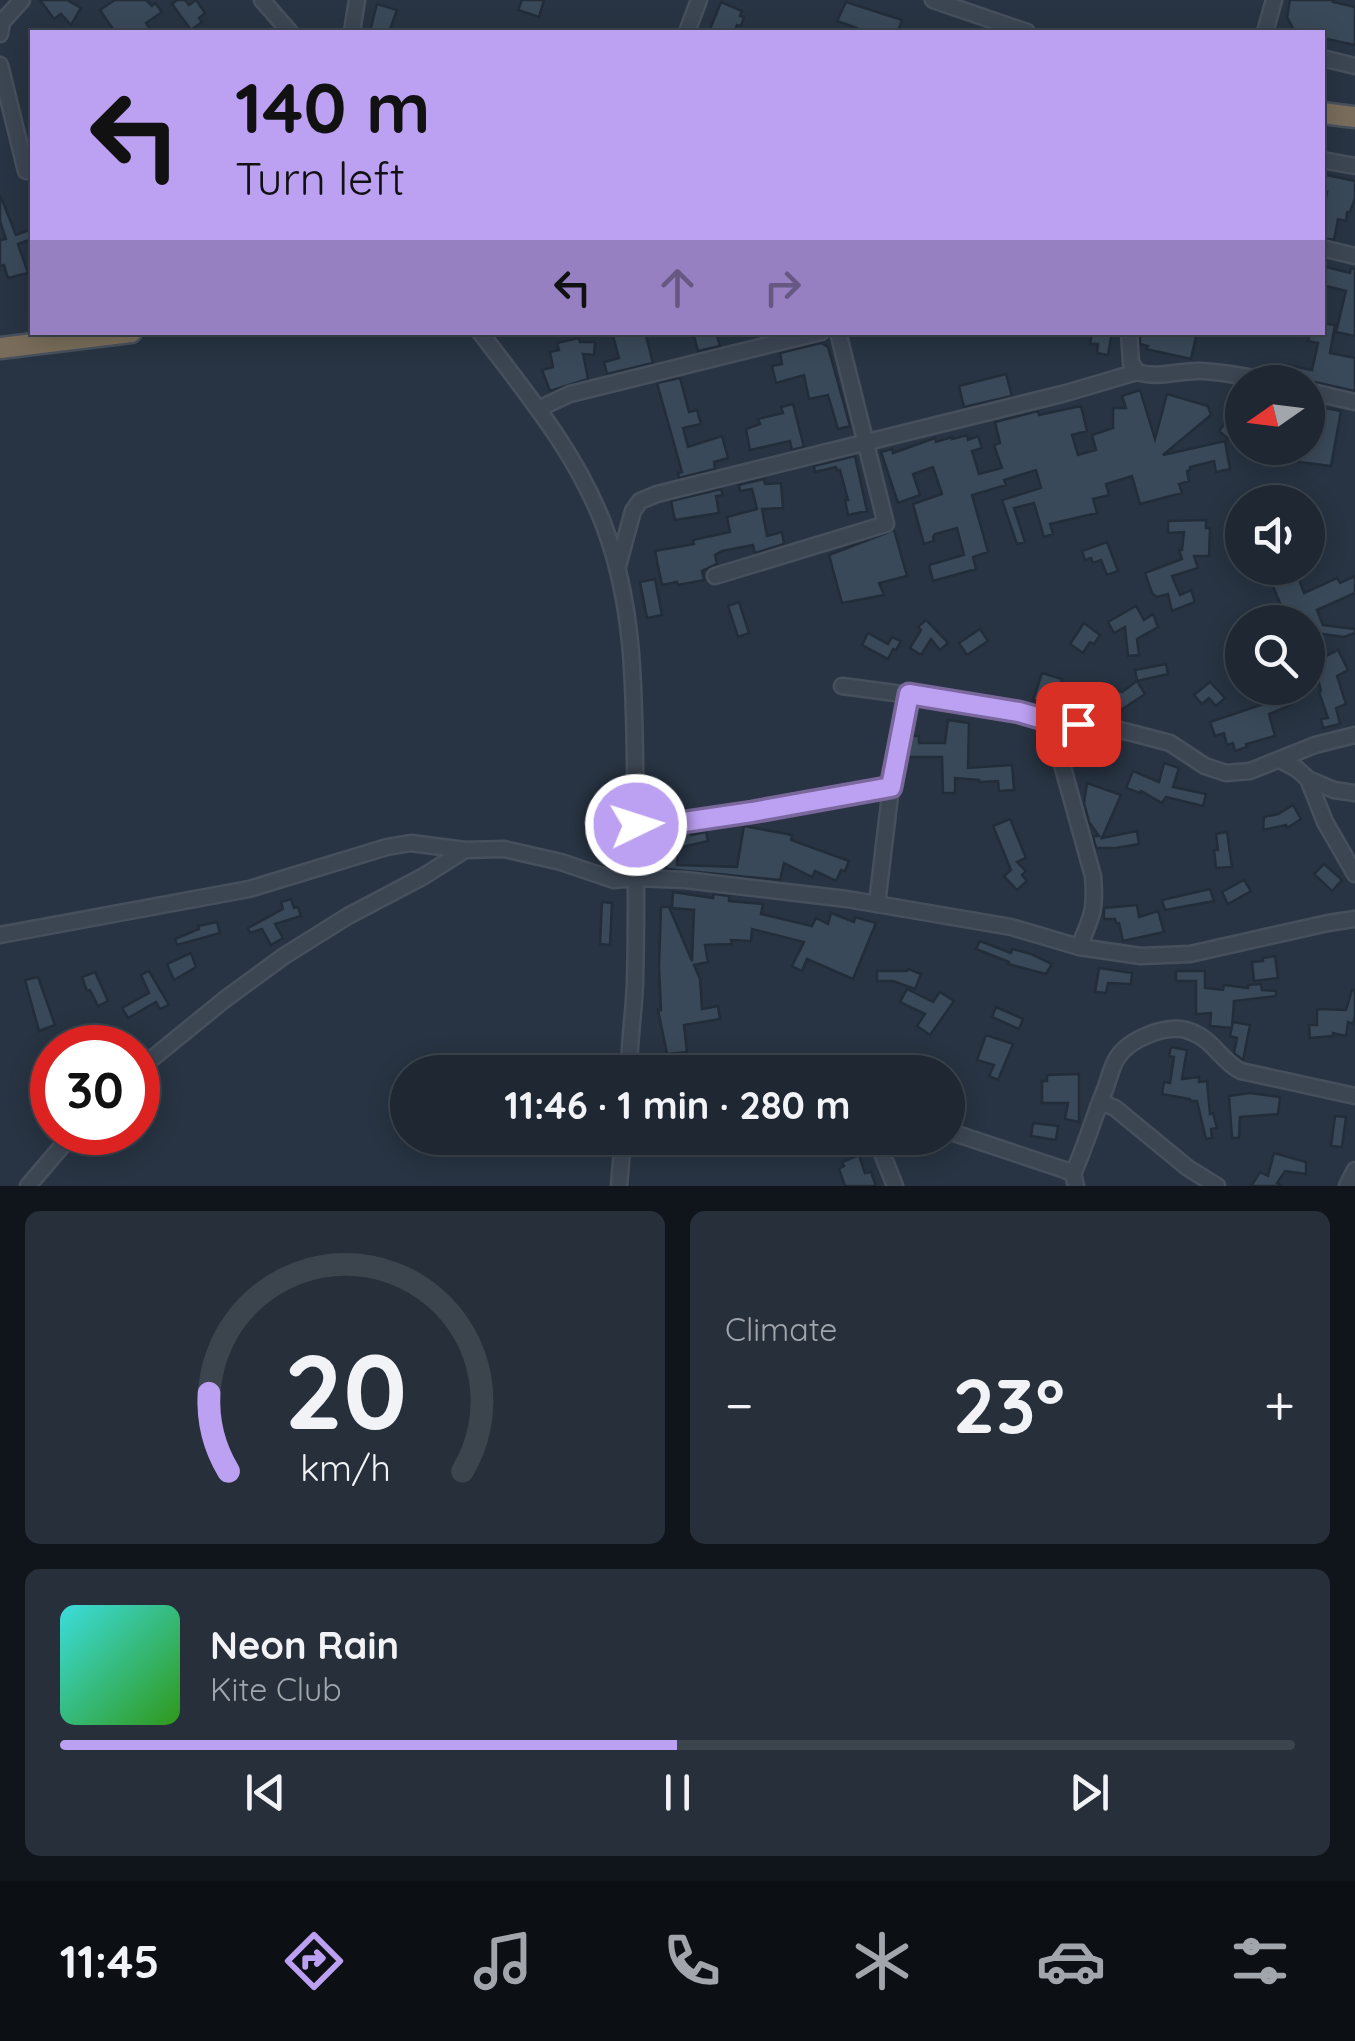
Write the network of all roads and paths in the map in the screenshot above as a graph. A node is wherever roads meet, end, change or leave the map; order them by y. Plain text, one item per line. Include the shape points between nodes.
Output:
1 (22, 0) edge
2 (262, 0) edge
3 (357, 0) edge
4 (699, 0) edge
5 (933, 0) edge
6 (1274, 0) edge
7 (950, 3) edge
8 (288, 30) edge
9 (352, 30) edge
10 (688, 30) edge
11 (1022, 30) edge
12 (1266, 30) edge
13 (0, 34) edge
14 (1325, 59) edge
15 (0, 65) edge
16 (1355, 66) edge
17 (1325, 113) edge
18 (1355, 117) edge
19 (1325, 161) edge
20 (1355, 166) edge
21 (26, 171) dead end
22 (1325, 249) edge
23 (1355, 256) edge
24 (106, 335) edge
25 (482, 335) edge
26 (809, 335) edge
27 (839, 335) edge
28 (1130, 335) edge
29 (0, 348) edge
30 (1138, 372) junction
31 (1225, 373) edge
32 (1325, 395) edge
33 (1355, 402) edge
34 (540, 408) junction
35 (866, 442) junction
36 (618, 566) junction
37 (715, 576) dead end
38 (842, 686) dead end
39 (909, 694) junction
40 (1050, 721) junction
41 (1355, 735) edge
42 (1280, 760) junction
43 (1308, 779) junction
44 (891, 787) junction
45 (1355, 794) edge
46 (636, 825) junction
47 (465, 850) junction
48 (1355, 874) edge
49 (635, 878) junction
50 (877, 904) junction
51 (1355, 919) edge
52 (0, 936) edge
53 (1079, 947) junction
54 (160, 1052) edge
55 (630, 1055) edge
56 (1355, 1096) edge
57 (1098, 1107) junction
58 (965, 1138) edge
59 (54, 1155) edge
60 (621, 1155) edge
61 (883, 1155) edge
62 (1355, 1170) edge
63 (1075, 1180) edge
64 (28, 1186) edge
65 (618, 1186) edge
66 (895, 1186) edge
67 (1217, 1186) edge
68 (1346, 1186) edge

1 - 13 street
2 - 8 street
3 - 9 street
4 - 10 street
5 - 7 street
6 - 12 street
7 - 11 street
14 - 16 street
15 - 21 street
17 - 18 highway
19 - 20 street
22 - 23 street
24 - 29 highway
25 - 34 street
26 - 34 street via 570,394
27 - 35 street
28 - 30 street
30 - 31 street
30 - 35 street
32 - 33 street
34 - 36 street via 580,474
35 - 36 street via 640,501
35 - 37 street via 886,524
36 - 46 street via 634,692
38 - 39 street
39 - 40 street
39 - 44 street
40 - 42 street via 1170,743 1226,774
40 - 53 street via 1093,876 1094,914
41 - 42 street
42 - 43 street
43 - 45 street
43 - 48 street
44 - 46 street
44 - 50 street
46 - 49 street
47 - 49 street via 504,849 604,878
47 - 52 street via 388,847 250,888
47 - 54 street via 284,956
49 - 50 street
49 - 55 street
50 - 53 street via 1011,927
51 - 53 street via 1190,954 1142,956
56 - 57 street via 1241,1071 1202,1037 1169,1029 1118,1056
57 - 63 street
57 - 67 street via 1115,1108
58 - 63 street
59 - 64 street
60 - 65 street
61 - 66 street
62 - 68 street

